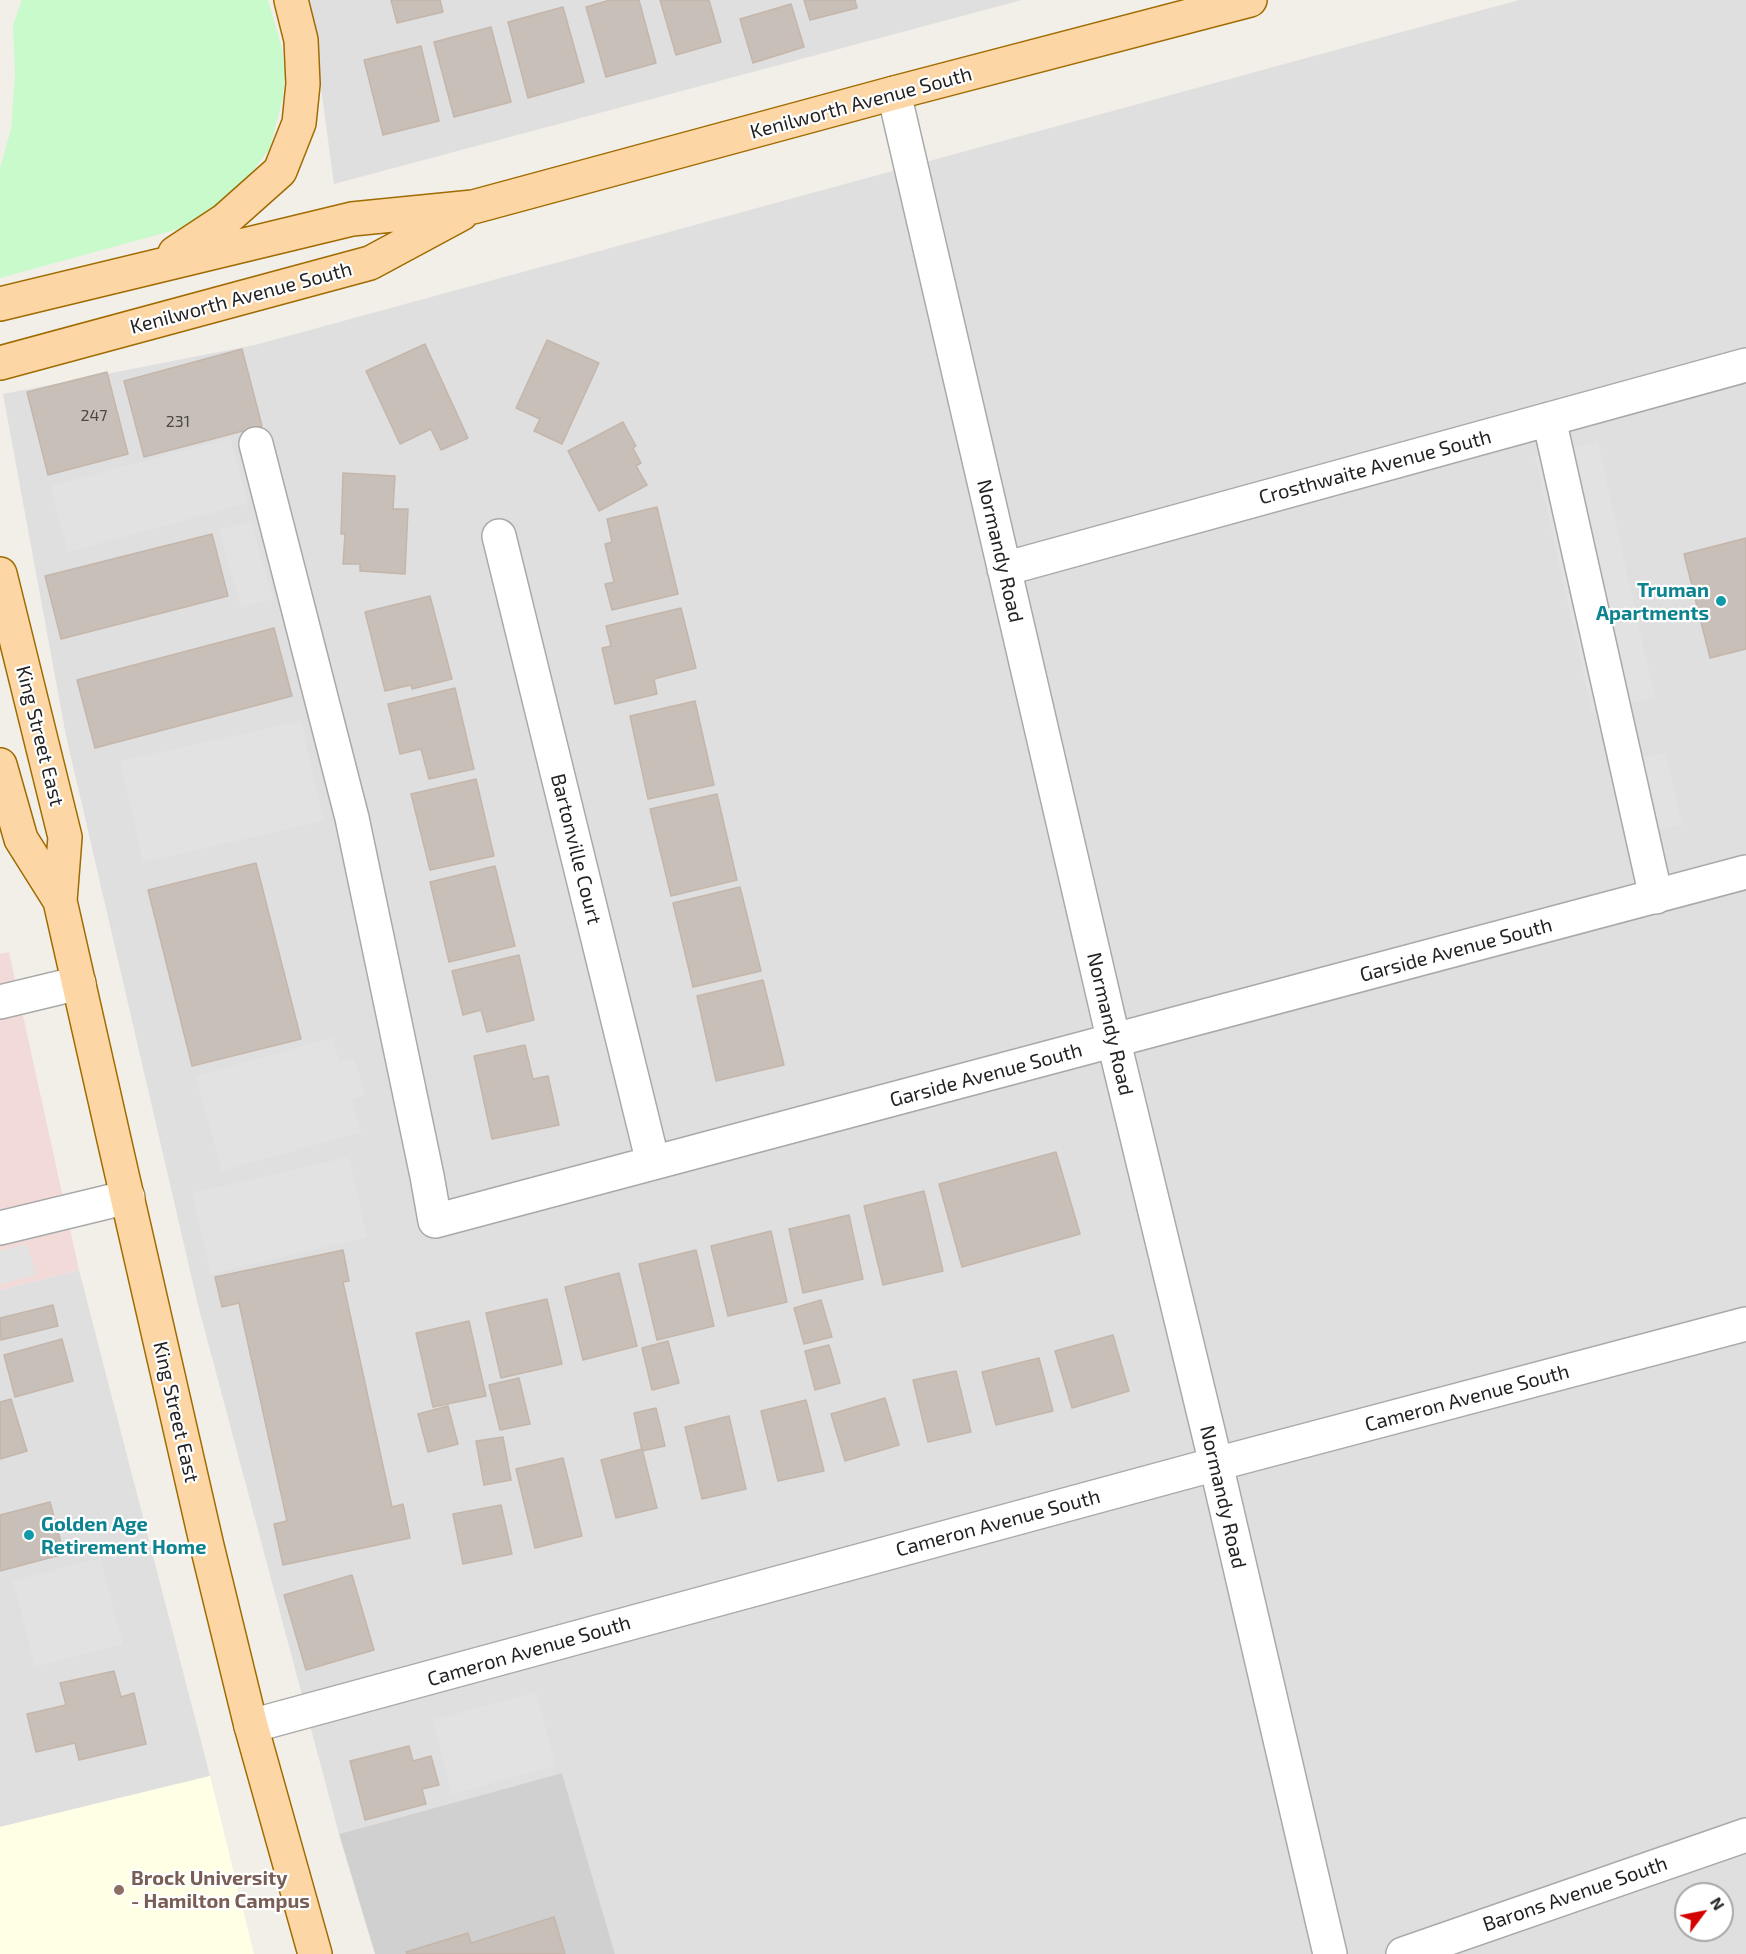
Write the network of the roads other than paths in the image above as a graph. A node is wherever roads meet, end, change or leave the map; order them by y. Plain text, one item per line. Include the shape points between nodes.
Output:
1 (291, 0) edge
2 (1250, 0) edge
3 (894, 93) junction
4 (473, 207) junction
5 (157, 265) junction
6 (0, 304) edge
7 (0, 363) edge
8 (1746, 365) edge
9 (1549, 419) junction
10 (256, 444) dead end
11 (499, 536) dead end
12 (1004, 569) junction
13 (0, 574) edge
14 (0, 765) edge
15 (1746, 872) edge
16 (1656, 897) junction
17 (60, 901) junction
18 (79, 983) junction
19 (0, 1002) edge
20 (1114, 1042) junction
21 (653, 1163) junction
22 (128, 1197) junction
23 (0, 1228) edge
24 (1746, 1324) edge
25 (1216, 1464) junction
26 (251, 1726) junction
27 (1746, 1835) edge
28 (315, 1954) edge
29 (1330, 1954) edge
30 (1404, 1954) edge

1 - 5 main road via 301,40 303,84 299,123 280,171 225,220
2 - 3 main road, Kenilworth Avenue South
3 - 4 main road, Kenilworth Avenue South
3 - 12 street, Normandy Road
4 - 5 main road, Kenilworth Avenue South via 352,219
4 - 7 main road, Kenilworth Avenue South via 370,263
5 - 6 main road, Kenilworth Avenue South
8 - 9 street, Crosthwaite Avenue South
9 - 12 street, Crosthwaite Avenue South
9 - 16 street
10 - 21 street, Garside Avenue South via 352,818 435,1221
11 - 21 street, Bartonville Court
12 - 20 street, Normandy Road
13 - 17 main road, King Street East via 65,837
14 - 17 main road, King Street East via 21,839
15 - 16 street, Garside Avenue South
16 - 20 street, Garside Avenue South
17 - 18 main road, King Street East
18 - 19 street
18 - 22 main road, King Street East
20 - 21 street, Garside Avenue South
20 - 25 street, Normandy Road
22 - 23 street
22 - 26 main road, King Street East
24 - 25 street, Cameron Avenue South
25 - 26 street, Cameron Avenue South
25 - 29 street, Normandy Road
26 - 28 main road, King Street East
27 - 30 street, Barons Avenue South

